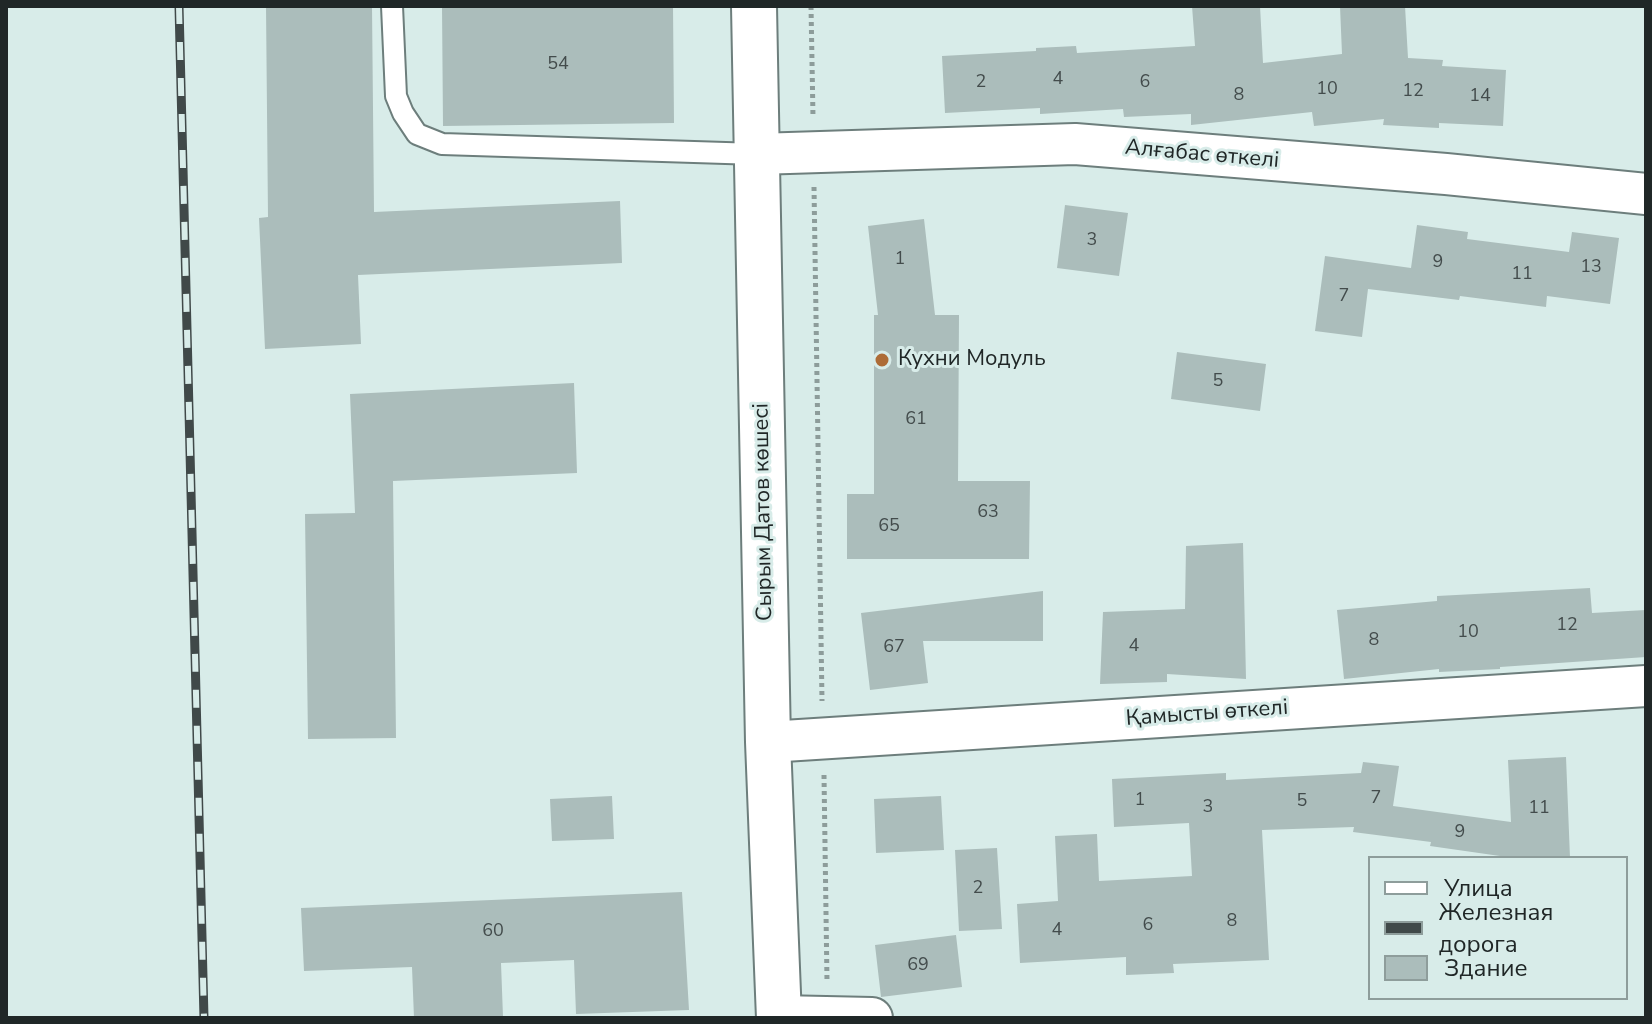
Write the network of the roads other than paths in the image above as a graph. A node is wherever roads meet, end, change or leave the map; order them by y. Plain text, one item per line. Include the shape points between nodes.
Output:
1 (392, 6) edge
2 (754, 6) edge
3 (757, 154) junction
4 (1646, 194) edge
5 (1646, 686) edge
6 (768, 742) junction
7 (779, 1017) edge
8 (827, 1017) edge
9 (872, 1018) edge

1 - 3 lane via 396,96 417,134 429,139 442,144
2 - 3 main road, Сырым Датов көшесі
3 - 4 street, Алғабас өткелі via 1075,144
3 - 6 main road, Сырым Датов көшесі
5 - 6 street, Қамысты өткелі
6 - 7 main road, Сырым Датов көшесі
7 - 8 street
8 - 9 street

